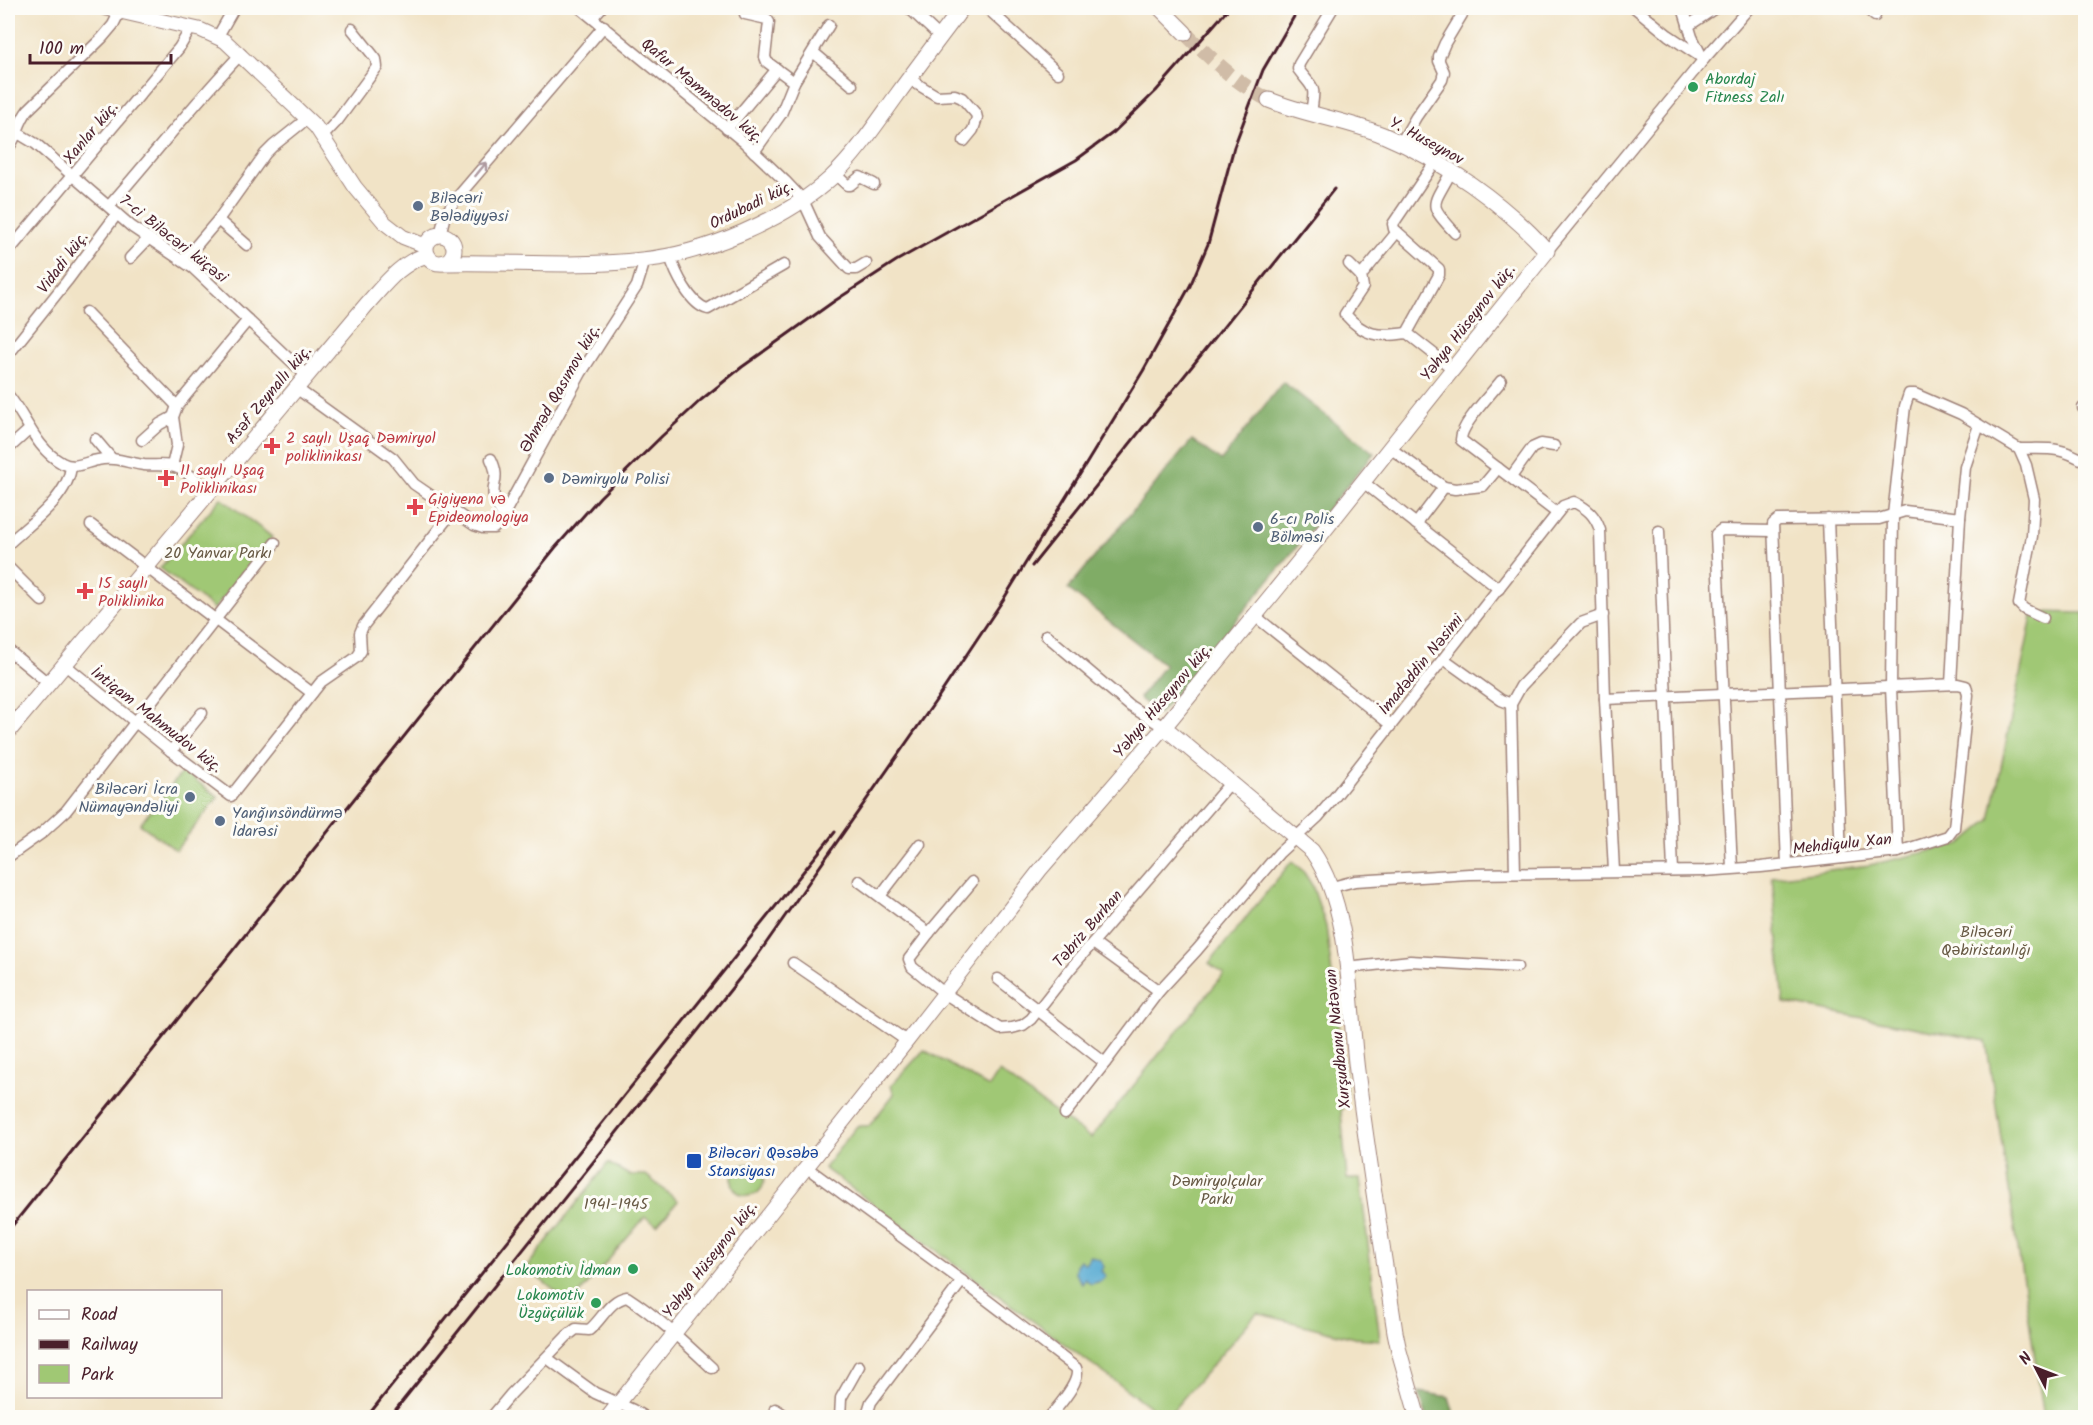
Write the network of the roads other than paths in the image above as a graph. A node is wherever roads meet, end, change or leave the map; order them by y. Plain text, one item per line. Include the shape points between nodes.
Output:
1 (105, 8) edge
2 (234, 8) edge
3 (580, 8) edge
4 (601, 8) edge
5 (909, 8) edge
6 (962, 8) edge
7 (987, 8) edge
8 (1160, 8) edge
9 (1333, 8) edge
10 (1466, 8) edge
11 (1635, 8) edge
12 (1683, 8) edge
13 (1715, 8) edge
14 (1749, 8) edge
15 (1866, 8) edge
16 (120, 11) junction
17 (745, 14) dead end
18 (1875, 16) dead end
19 (593, 17) junction
20 (829, 25) dead end
21 (604, 26) junction
22 (1688, 26) junction
23 (191, 28) junction
24 (352, 29) dead end
25 (1185, 33) tunnel mouth
26 (218, 36) junction
27 (940, 37) junction
28 (813, 52) junction
29 (240, 54) junction
30 (1704, 59) junction
31 (777, 69) junction
32 (1058, 73) dead end
33 (909, 79) junction
34 (794, 82) junction
35 (852, 85) dead end
36 (1269, 100) tunnel mouth
37 (1311, 113) junction
38 (308, 118) junction
39 (727, 129) junction
40 (16, 132) junction
41 (323, 136) junction
42 (964, 141) dead end
43 (1401, 143) junction
44 (8, 148) edge
45 (754, 152) junction
46 (1435, 162) junction
47 (1451, 172) junction
48 (835, 174) junction
49 (73, 176) junction
50 (874, 184) dead end
51 (802, 200) junction
52 (113, 210) junction
53 (218, 220) junction
54 (1397, 232) junction
55 (1455, 233) dead end
56 (149, 238) junction
57 (446, 238) junction
58 (247, 245) dead end
59 (1547, 250) junction
60 (426, 251) junction
61 (8, 252) edge
62 (670, 256) junction
63 (130, 258) dead end
64 (645, 260) junction
65 (183, 261) junction
66 (501, 261) junction
67 (442, 263) junction
68 (866, 263) dead end
69 (1349, 264) dead end
70 (784, 265) dead end
71 (1361, 276) junction
72 (86, 312) dead end
73 (248, 320) junction
74 (1407, 333) junction
75 (8, 355) edge
76 (1453, 369) junction
77 (306, 376) junction
78 (1501, 381) dead end
79 (296, 388) junction
80 (8, 395) edge
81 (175, 412) junction
82 (1979, 425) junction
83 (30, 429) junction
84 (95, 439) dead end
85 (142, 440) dead end
86 (1554, 446) dead end
87 (1390, 448) junction
88 (8, 449) edge
89 (2019, 449) junction
90 (111, 458) junction
91 (491, 459) dead end
92 (2085, 462) edge
93 (71, 466) junction
94 (172, 466) junction
95 (1498, 468) junction
96 (1510, 477) junction
97 (1363, 482) junction
98 (1443, 487) junction
99 (210, 491) junction
100 (1560, 510) junction
101 (453, 511) junction
102 (1893, 514) junction
103 (503, 516) junction
104 (1959, 518) junction
105 (1828, 519) junction
106 (1416, 524) junction
107 (91, 525) dead end
108 (1659, 531) dead end
109 (1772, 531) junction
110 (275, 543) dead end
111 (8, 544) edge
112 (8, 567) edge
113 (146, 567) junction
114 (1499, 589) junction
115 (42, 601) dead end
116 (1603, 615) junction
117 (1255, 616) junction
118 (2043, 618) dead end
119 (215, 619) junction
120 (1046, 636) dead end
121 (8, 650) edge
122 (1444, 659) junction
123 (64, 664) junction
124 (48, 683) junction
125 (1952, 684) junction
126 (1891, 687) junction
127 (1834, 689) junction
128 (1779, 691) junction
129 (312, 693) junction
130 (1724, 694) junction
131 (1667, 696) junction
132 (1605, 699) junction
133 (1511, 704) junction
134 (202, 713) dead end
135 (135, 722) junction
136 (1391, 725) junction
137 (1164, 727) junction
138 (8, 732) edge
139 (171, 751) junction
140 (1231, 782) junction
141 (1296, 838) junction
142 (920, 844) dead end
143 (1898, 852) junction
144 (8, 857) edge
145 (1841, 858) junction
146 (1787, 864) junction
147 (1732, 868) junction
148 (1614, 871) junction
149 (1674, 871) junction
150 (1515, 873) junction
151 (859, 881) dead end
152 (972, 882) dead end
153 (1332, 887) junction
154 (880, 896) junction
155 (929, 933) junction
156 (1093, 943) junction
157 (793, 963) dead end
158 (1517, 967) dead end
159 (1347, 968) junction
160 (998, 979) dead end
161 (1159, 990) junction
162 (944, 993) junction
163 (1038, 1010) junction
164 (907, 1041) junction
165 (1105, 1063) junction
166 (1065, 1114) dead end
167 (806, 1167) junction
168 (962, 1281) junction
169 (674, 1333) junction
170 (547, 1358) junction
171 (859, 1366) dead end
172 (712, 1368) dead end
173 (617, 1404) junction
174 (776, 1409) dead end
175 (1055, 1416) edge
176 (491, 1418) edge
177 (606, 1418) edge
178 (646, 1418) edge
179 (789, 1418) edge
180 (840, 1418) edge
181 (866, 1418) edge
182 (1418, 1418) edge

1 - 16 street
2 - 26 street
3 - 19 street, Qafur Məmmədov küç.
4 - 19 street
5 - 27 street
6 - 27 main road, Ordubadi küç.
7 - 32 street
8 - 25 main road
9 - 37 street via 1299,64 1298,69 1314,90
10 - 43 street via 1439,57 1444,72 1442,80
11 - 30 street
12 - 22 street
13 - 22 street
14 - 30 street, Yəhya Hüseynov küç.
15 - 18 street
16 - 23 street
16 - 40 street via 102,38 28,110
17 - 31 street via 762,16 769,22 765,57
19 - 21 street, Qafur Məmmədov küç.
20 - 28 street
21 - 39 street, Qafur Məmmədov küç.
57 -> 21 street via 445,215 455,200
22 - 30 street
23 - 26 street
23 - 49 street, Xanlar küç. via 179,48
24 - 41 street via 376,58 377,67
26 - 29 street
27 - 33 main road, Ordubadi küç.
28 - 34 street
28 - 35 street
29 - 38 street
29 - 52 street, Vidadi küç. via 147,162
30 - 59 street, Yəhya Hüseynov küç.
31 - 34 street
31 - 39 street
33 - 42 street via 937,96 962,98 978,118
33 - 48 main road, Ordubadi küç.
34 - 45 street via 781,114
36 - 37 main road, Y. Huseynov
37 - 43 main road, Y. Huseynov
38 - 41 street
38 - 53 street via 265,154
39 - 45 street, Qafur Məmmədov küç.
40 - 44 street
40 - 49 street, 7-ci Biləcəri küçəsi
41 - 60 street via 376,213
43 - 46 main road, Y. Huseynov
45 - 51 street, Qafur Məmmədov küç.
46 - 47 main road, Y. Huseynov
46 - 54 street via 1395,219
47 - 55 street via 1434,210
47 - 59 main road, Y. Huseynov via 1479,190
48 - 50 street via 847,185 860,177
48 - 51 main road, Ordubadi küç.
49 - 52 street, 7-ci Biləcəri küçəsi
49 - 61 street, Xanlar küç.
51 - 62 main road, Ordubadi küç. via 736,234
51 - 68 street, Qafur Məmmədov küç. via 820,237 849,269
52 - 56 street, 7-ci Biləcəri küçəsi
52 - 75 street, Vidadi küç. via 67,281
53 - 58 street
53 - 65 street
54 - 71 street
54 - 74 street via 1439,269
56 - 63 street
56 - 65 street, 7-ci Biləcəri küçəsi
57 - 60 main road via 429,240
57 - 66 main road via 462,249
57 - 67 main road via 454,246 453,255
59 - 76 main road, Yəhya Hüseynov küç.
60 - 67 main road via 433,262
60 - 77 main road, Asəf Zeynallı küç. via 394,273
62 - 64 main road, Ordubadi küç.
62 - 70 street via 680,282 708,309
64 - 66 main road, Ordubadi küç.
64 - 103 street, Əhməd Qasımov küç. via 638,286 581,373
65 - 73 street, 7-ci Biləcəri küçəsi
66 - 67 main road
69 - 71 street
71 - 74 street via 1363,287 1345,314 1372,335
72 - 81 street
73 - 77 street, 7-ci Biləcəri küçəsi
73 - 81 street
74 - 76 street
76 - 87 main road, Yəhya Hüseynov küç.
77 - 79 main road, Asəf Zeynallı küç.
78 - 95 street via 1461,434 1461,440
79 - 99 main road, Asəf Zeynallı küç.
79 - 101 street via 393,458 414,484
80 - 83 street
81 - 85 street
81 - 94 street via 177,445
82 - 89 street
82 - 102 street via 1909,394
82 - 104 street via 1965,467
83 - 88 street
83 - 93 street via 56,459
84 - 90 street
86 - 96 street via 1541,444 1532,448
87 - 97 main road, Yəhya Hüseynov küç.
87 - 98 street
89 - 92 street via 2054,449
89 - 118 street via 2034,499 2032,536 2019,604
90 - 93 street
90 - 94 street
91 - 103 street via 497,478 493,495
93 - 111 street via 68,479 48,508
94 - 99 street
95 - 96 street
95 - 98 street via 1483,486
96 - 100 street
97 - 106 street
97 - 117 main road, Yəhya Hüseynov küç.
98 - 106 street
99 - 113 main road, Asəf Zeynallı küç.
100 - 114 street, İmadəddin Nəsimi
100 - 116 street via 1574,502 1595,517 1600,530
101 - 103 street, Əhməd Qasımov küç. via 483,528 494,528
101 - 129 street via 363,626 357,657
102 - 104 street via 1905,511
102 - 105 street via 1879,519
102 - 126 street
104 - 125 street
105 - 109 street via 1778,520
105 - 127 street
106 - 114 street
107 - 113 street
108 - 131 street
109 - 128 street
109 - 130 street via 1721,530 1716,534
110 - 119 street
112 - 115 street
113 - 119 street
113 - 123 main road, Asəf Zeynallı küç.
114 - 122 street, İmadəddin Nəsimi
116 - 132 street
116 - 133 street via 1581,623 1521,686
117 - 136 street
117 - 137 main road, Yəhya Hüseynov küç.
119 - 129 street
119 - 135 street
120 - 137 street via 1130,706
121 - 124 street
122 - 133 street
122 - 136 street, İmadəddin Nəsimi
123 - 124 main road, Asəf Zeynallı küç.
123 - 135 street, İntiqam Mahmudov küç.
124 - 138 main road, Asəf Zeynallı küç.
125 - 126 street
125 - 143 street, Mehdiqulu Xan via 1966,686 1968,695 1954,828 1948,836
126 - 127 street
126 - 143 street
127 - 128 street
127 - 145 street
128 - 130 street
128 - 146 street
129 - 139 street, İntiqam Mahmudov küç. via 231,796
130 - 131 street
130 - 147 street
131 - 132 street
131 - 149 street
132 - 148 street
133 - 150 street
134 - 139 street
135 - 139 street, İntiqam Mahmudov küç.
135 - 144 street via 57,820
136 - 141 street, İmadəddin Nəsimi via 1334,798
137 - 140 main road, Xurşudbanu Natəvan
137 - 162 street, Yəhya Hüseynov küç. via 1040,870
140 - 141 main road, Xurşudbanu Natəvan
140 - 156 street, Təbriz Burhan
141 - 153 main road, Xurşudbanu Natəvan via 1318,859
141 - 161 street, İmadəddin Nəsimi
142 - 154 street
143 - 145 street, Mehdiqulu Xan
145 - 146 street, Mehdiqulu Xan
146 - 147 street, Mehdiqulu Xan
147 - 149 street, Mehdiqulu Xan
148 - 149 street, Mehdiqulu Xan
148 - 150 street, Mehdiqulu Xan
150 - 153 street, Mehdiqulu Xan via 1355,881
151 - 154 street
152 - 155 street
153 - 159 main road, Xurşudbanu Natəvan
154 - 155 street
155 - 162 street, Təbriz Burhan via 909,964
156 - 161 street
156 - 163 street, Təbriz Burhan
157 - 164 street
158 - 159 street via 1410,961
159 - 182 main road, Xurşudbanu Natəvan via 1357,1069 1395,1332
160 - 163 street
161 - 165 street, İmadəddin Nəsimi
162 - 163 street, Təbriz Burhan via 999,1029 1023,1025
162 - 164 street, Yəhya Hüseynov küç.
163 - 165 street
164 - 167 street, Yəhya Hüseynov küç.
165 - 166 street, İmadəddin Nəsimi
167 - 168 street
167 - 169 street, Yəhya Hüseynov küç.
168 - 175 street via 1076,1368 1076,1381
168 - 181 street via 871,1402
169 - 170 street via 627,1297 610,1306 589,1330 576,1329
169 - 172 street
169 - 173 street, Yəhya Hüseynov küç.
170 - 173 street
170 - 176 street
171 - 180 street via 841,1398
173 - 177 street, Yəhya Hüseynov küç.
173 - 178 street
174 - 179 street

